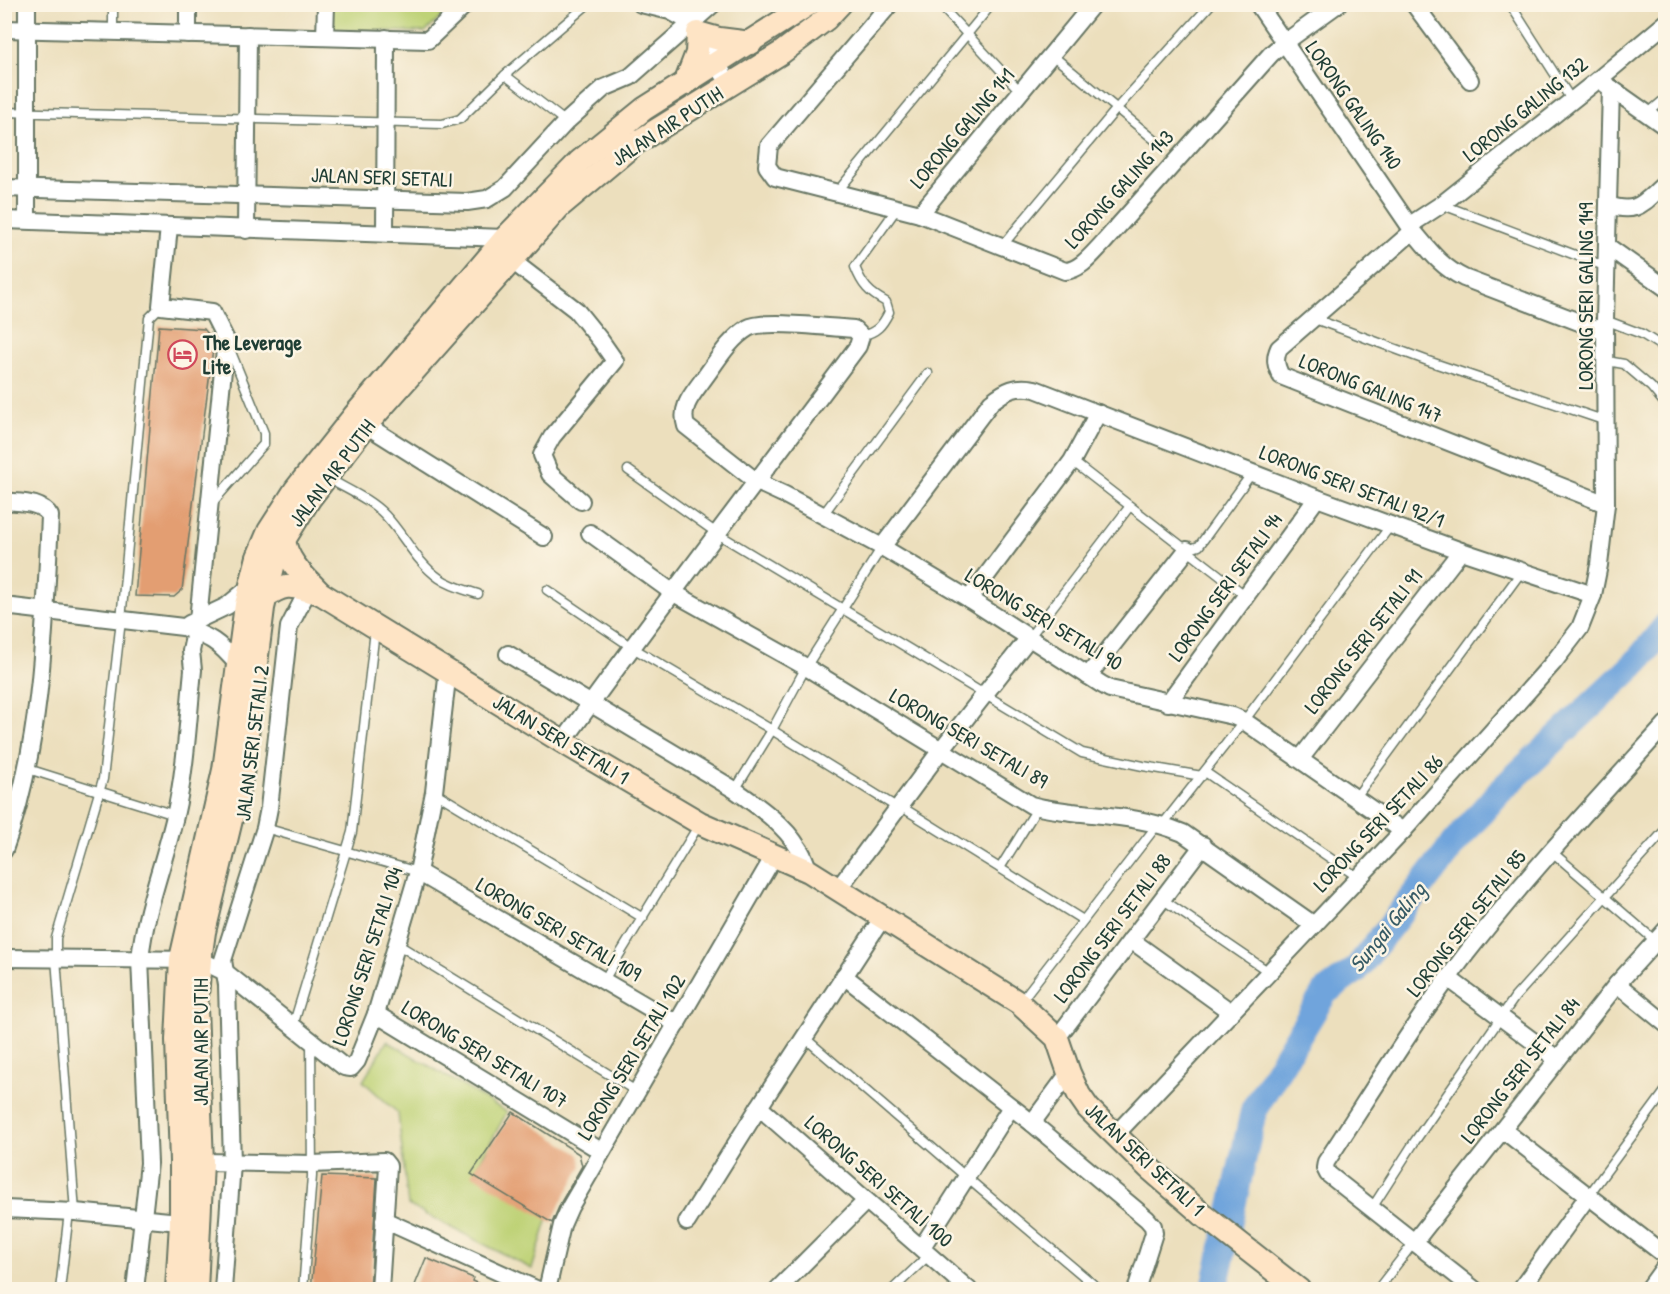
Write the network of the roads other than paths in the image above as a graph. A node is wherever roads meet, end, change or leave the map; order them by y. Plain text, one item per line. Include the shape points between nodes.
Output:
1 (27, 4) edge
2 (113, 4) edge
3 (188, 4) edge
4 (326, 4) edge
5 (466, 4) edge
6 (588, 4) edge
7 (641, 4) edge
8 (713, 4) edge
9 (809, 4) edge
10 (840, 4) edge
11 (890, 4) edge
12 (939, 4) edge
13 (992, 4) edge
14 (1094, 4) edge
15 (1211, 4) edge
16 (1258, 4) edge
17 (1338, 4) edge
18 (1414, 4) edge
19 (1510, 4) edge
20 (1665, 23) edge
21 (695, 28) junction
22 (4, 30) edge
23 (27, 30) junction
24 (114, 32) junction
25 (188, 34) junction
26 (967, 34) junction
27 (248, 35) junction
28 (325, 37) junction
29 (386, 38) junction
30 (751, 43) junction
31 (1284, 43) junction
32 (1052, 54) junction
33 (717, 63) junction
34 (505, 75) junction
35 (1470, 80) dead end
36 (685, 84) junction
37 (1605, 84) junction
38 (730, 85) junction
39 (1021, 92) junction
40 (1665, 98) edge
41 (1572, 101) junction
42 (1118, 107) junction
43 (4, 112) edge
44 (27, 113) junction
45 (1647, 114) junction
46 (247, 117) junction
47 (566, 122) junction
48 (386, 123) junction
49 (1665, 127) edge
50 (1156, 141) dead end
51 (1665, 183) edge
52 (4, 188) edge
53 (27, 189) junction
54 (837, 192) junction
55 (246, 195) junction
56 (385, 199) junction
57 (1442, 204) junction
58 (1608, 205) junction
59 (898, 207) junction
60 (920, 214) junction
61 (4, 220) edge
62 (27, 220) junction
63 (170, 226) junction
64 (1412, 228) junction
65 (246, 230) junction
66 (385, 232) junction
67 (505, 238) junction
68 (1002, 246) junction
69 (1607, 246) junction
70 (511, 260) junction
71 (1607, 267) junction
72 (1664, 283) edge
73 (162, 306) junction
74 (1315, 319) junction
75 (1605, 326) junction
76 (861, 336) junction
77 (226, 340) junction
78 (1665, 349) edge
79 (1607, 361) junction
80 (928, 373) dead end
81 (1665, 405) edge
82 (1098, 413) junction
83 (1606, 421) junction
84 (366, 425) junction
85 (1072, 461) junction
86 (628, 470) dead end
87 (1252, 473) junction
88 (326, 476) junction
89 (757, 482) junction
90 (1317, 498) junction
91 (4, 501) edge
92 (581, 501) dead end
93 (1606, 504) junction
94 (210, 505) junction
95 (1130, 506) junction
96 (822, 516) junction
97 (1390, 525) junction
98 (590, 533) dead end
99 (718, 534) junction
100 (544, 537) dead end
101 (284, 540) junction
102 (882, 547) junction
103 (1186, 550) junction
104 (1461, 550) junction
105 (1522, 571) junction
106 (547, 590) dead end
107 (314, 591) junction
108 (258, 592) junction
109 (672, 592) junction
110 (478, 594) dead end
111 (1593, 595) junction
112 (1246, 596) junction
113 (969, 599) junction
114 (4, 606) edge
115 (843, 608) junction
116 (46, 611) junction
117 (121, 620) junction
118 (192, 626) junction
119 (375, 627) junction
120 (1028, 639) junction
121 (633, 648) junction
122 (508, 654) dead end
123 (238, 665) junction
124 (806, 667) junction
125 (448, 670) junction
126 (1088, 676) junction
127 (985, 695) junction
128 (591, 703) junction
129 (1168, 703) junction
130 (1244, 721) junction
131 (1665, 724) edge
132 (772, 730) junction
133 (563, 742) junction
134 (941, 750) junction
135 (1301, 759) junction
136 (28, 769) junction
137 (1203, 774) junction
138 (735, 790) junction
139 (100, 791) junction
140 (434, 792) junction
141 (1356, 797) junction
142 (899, 807) junction
143 (1038, 807) junction
144 (175, 815) junction
145 (700, 823) junction
146 (1161, 824) junction
147 (265, 828) junction
148 (1665, 829) edge
149 (1403, 831) junction
150 (6, 843) edge
151 (1203, 845) junction
152 (347, 851) junction
153 (1551, 851) junction
154 (774, 856) junction
155 (1000, 868) junction
156 (809, 871) junction
157 (418, 872) junction
158 (1359, 878) junction
159 (838, 889) junction
160 (1604, 897) junction
161 (1162, 899) junction
162 (883, 917) junction
163 (643, 918) junction
164 (1083, 920) junction
165 (1314, 925) junction
166 (1131, 940) junction
167 (1662, 941) edge
168 (397, 944) junction
169 (4, 958) edge
170 (56, 958) junction
171 (140, 959) junction
172 (190, 960) junction
173 (225, 972) junction
174 (1269, 972) junction
175 (844, 976) junction
176 (1448, 978) junction
177 (604, 981) junction
178 (1617, 984) junction
179 (1019, 1003) junction
180 (1231, 1012) junction
181 (376, 1014) junction
182 (1501, 1018) junction
183 (677, 1024) junction
184 (1665, 1024) edge
185 (293, 1026) junction
186 (805, 1038) junction
187 (1057, 1038) junction
188 (311, 1040) junction
189 (1557, 1059) junction
190 (1069, 1073) junction
191 (1665, 1090) edge
192 (636, 1091) junction
193 (759, 1107) junction
194 (1011, 1107) junction
195 (1032, 1123) junction
196 (1503, 1130) junction
197 (1115, 1135) junction
198 (601, 1151) junction
199 (202, 1162) junction
200 (232, 1163) junction
201 (312, 1164) junction
202 (967, 1178) junction
203 (1588, 1196) junction
204 (866, 1201) junction
205 (1372, 1208) junction
206 (4, 1209) edge
207 (72, 1212) junction
208 (143, 1219) junction
209 (384, 1220) junction
210 (687, 1222) dead end
211 (191, 1223) junction
212 (1415, 1241) junction
213 (926, 1251) junction
214 (1665, 1256) edge
215 (1665, 1265) edge
216 (60, 1290) edge
217 (135, 1290) edge
218 (177, 1290) edge
219 (196, 1290) edge
220 (223, 1290) edge
221 (303, 1290) edge
222 (380, 1290) edge
223 (538, 1290) edge
224 (547, 1290) edge
225 (777, 1290) edge
226 (892, 1290) edge
227 (969, 1290) edge
228 (1100, 1290) edge
229 (1136, 1290) edge
230 (1299, 1290) edge
231 (1377, 1290) edge
232 (1475, 1290) edge
233 (1520, 1290) edge
234 (1648, 1290) edge

1 - 23 street
2 - 24 lane
3 - 25 street
4 - 28 street
5 - 29 street via 428,40
6 - 34 lane
7 - 21 street via 670,11
8 - 21 street, JALAN SERI SETALI
9 - 30 street, JALAN AIR PUTIH
10 - 38 street, JALAN AIR PUTIH via 781,53
11 - 54 street, LORONG GALING 141 via 769,146 767,166 775,177
12 - 26 lane
13 - 26 lane
14 - 32 street, LORONG GALING 141
15 - 42 lane
16 - 31 street, LORONG GALING 140
17 - 31 street, LORONG GALING 143
18 - 35 street
19 - 41 lane
20 - 37 street, LORONG GALING 132
21 - 30 street via 719,39
21 - 33 street
21 - 36 street via 697,53
21 - 47 street, JALAN SERI SETALI via 630,77 604,88
22 - 23 street
23 - 24 street
23 - 44 street
24 - 25 street
25 - 27 street
26 - 39 lane
26 - 54 lane
27 - 28 street
27 - 46 street
28 - 29 street
29 - 48 street
30 - 33 street, JALAN AIR PUTIH
31 - 64 street, LORONG GALING 140
31 - 68 street, LORONG GALING 143 via 1079,267 1065,271
32 - 39 street, LORONG GALING 141
32 - 42 lane
33 - 36 street, JALAN AIR PUTIH
33 - 38 street
34 - 47 lane
34 - 48 lane via 460,119 442,124
36 - 67 street, JALAN AIR PUTIH via 644,109 580,161
37 - 41 street, LORONG GALING 132
37 - 45 street
37 - 58 street, LORONG SERI GALING 149
38 - 70 street, JALAN AIR PUTIH via 634,144 600,171 560,206
39 - 60 street, LORONG GALING 141
40 - 45 lane
41 - 57 street, LORONG GALING 132
42 - 50 lane
42 - 68 lane
43 - 44 lane
44 - 46 lane
44 - 53 street
45 - 49 street
46 - 48 lane
46 - 55 street
47 - 56 street, JALAN SERI SETALI via 505,188 487,198 467,202
48 - 56 street
51 - 58 street via 1630,210
52 - 53 street, JALAN SERI SETALI
53 - 55 street, JALAN SERI SETALI
53 - 62 street
54 - 59 street, LORONG GALING 141
55 - 56 street, JALAN SERI SETALI
55 - 65 street
56 - 66 street
57 - 64 street, LORONG GALING 132
57 - 71 lane
58 - 69 street, LORONG SERI GALING 149
59 - 60 street, LORONG GALING 141
59 - 76 lane via 855,267 861,282 886,302 889,312 875,333
60 - 68 street, LORONG GALING 143
61 - 62 street
62 - 63 street
63 - 65 street
63 - 73 street
64 - 74 street, LORONG GALING 147
64 - 75 street, LORONG GALING 140 via 1449,271
65 - 66 street
66 - 67 street
67 - 108 street, JALAN AIR PUTIH via 296,489 269,531 258,557
69 - 71 street, LORONG SERI GALING 149
69 - 72 street
70 - 84 street, JALAN AIR PUTIH
70 - 92 street via 576,310 615,361 559,427 542,455 550,474
71 - 75 street, LORONG SERI GALING 149
73 - 77 street via 212,312
73 - 117 lane via 149,318
74 - 83 lane
74 - 93 street, LORONG GALING 147 via 1279,348 1275,356 1281,376
75 - 78 lane via 1642,334
75 - 79 street, LORONG SERI GALING 149
76 - 89 street via 858,346
76 - 89 street, LORONG SERI SETALI 90 via 854,329 763,324 747,328 734,339 688,401 683,418 686,426
77 - 94 street
77 - 94 lane via 264,433 264,444
79 - 81 lane via 1624,364
79 - 83 street, LORONG SERI GALING 149
80 - 96 lane
82 - 85 street
82 - 87 street, LORONG SERI SETALI 92/1
82 - 102 street, LORONG SERI SETALI 92/1 via 1029,388 1013,387 1003,392 991,402
83 - 93 street, LORONG SERI GALING 149
84 - 88 street, JALAN AIR PUTIH
84 - 100 street
85 - 95 lane
85 - 113 street
86 - 99 lane
87 - 90 street, LORONG SERI SETALI 92/1
87 - 103 lane via 1199,546
88 - 101 street, JALAN AIR PUTIH
88 - 110 lane via 384,513 415,555 440,579
89 - 96 street, LORONG SERI SETALI 90
89 - 99 street
90 - 97 street, LORONG SERI SETALI 92/1
90 - 112 street, LORONG SERI SETALI 94
91 - 116 street via 41,506 50,516
93 - 111 street, LORONG SERI SETALI 86
94 - 118 street
95 - 103 lane
95 - 120 lane
96 - 102 street, LORONG SERI SETALI 90
97 - 104 street, LORONG SERI SETALI 92/1
97 - 130 lane
98 - 109 street, LORONG SERI SETALI 89
99 - 109 street
99 - 115 lane
101 - 107 street, JALAN SERI SETALI 1 via 290,559
101 - 108 street, JALAN AIR PUTIH
102 - 113 street, LORONG SERI SETALI 90
102 - 115 lane
103 - 112 lane
103 - 126 street
104 - 105 street, LORONG SERI SETALI 92/1
104 - 135 street, LORONG SERI SETALI 91
105 - 111 street, LORONG SERI SETALI 92/1
105 - 141 lane
106 - 121 lane
107 - 108 street, JALAN SERI SETALI 1 via 287,586
107 - 119 street, JALAN SERI SETALI 1
107 - 147 street, JALAN SERI SETALI 2 via 289,627
108 - 118 street
108 - 123 street, JALAN AIR PUTIH
108 - 172 street, JALAN AIR PUTIH via 242,774 204,932
109 - 121 street
109 - 124 street, LORONG SERI SETALI 89
111 - 149 street, LORONG SERI SETALI 86 via 1571,642
112 - 129 street, LORONG SERI SETALI 94
113 - 120 street, LORONG SERI SETALI 90
114 - 116 street
115 - 124 lane
115 - 127 lane
116 - 117 street
116 - 136 street
117 - 118 street
117 - 139 lane
118 - 123 street via 219,643
118 - 144 street via 193,670
119 - 125 street, JALAN SERI SETALI 1
119 - 152 lane via 355,819
120 - 126 street, LORONG SERI SETALI 90
120 - 127 street
121 - 128 street
121 - 132 lane
122 - 128 street
123 - 172 street, JALAN AIR PUTIH via 224,770
124 - 132 lane
124 - 134 street, LORONG SERI SETALI 89
125 - 133 street, JALAN SERI SETALI 1
125 - 140 street, LORONG SERI SETALI 104
126 - 129 street, LORONG SERI SETALI 90 via 1110,688
127 - 134 street
127 - 137 lane via 1082,753
128 - 133 street
128 - 138 street
129 - 130 street, LORONG SERI SETALI 90
130 - 135 street, LORONG SERI SETALI 90
130 - 137 lane
131 - 153 street, LORONG SERI SETALI 85
132 - 138 lane
132 - 142 lane
133 - 145 street, JALAN SERI SETALI 1
134 - 142 street
134 - 143 street, LORONG SERI SETALI 89
135 - 141 street, LORONG SERI SETALI 90
136 - 139 lane
136 - 150 street
137 - 146 lane
137 - 158 lane
138 - 156 street via 789,834
139 - 144 lane
139 - 170 lane via 60,922
140 - 157 street, LORONG SERI SETALI 104
140 - 163 lane
141 - 149 street, LORONG SERI SETALI 90
142 - 155 lane
142 - 159 street
143 - 146 street, LORONG SERI SETALI 89
143 - 155 lane
144 - 171 street via 143,931
145 - 154 street, JALAN SERI SETALI 1
145 - 163 lane
146 - 151 street, LORONG SERI SETALI 89
146 - 164 lane
147 - 152 lane
147 - 173 street, JALAN SERI SETALI 2 via 223,960
148 - 160 lane
149 - 158 street, LORONG SERI SETALI 86
151 - 161 street, LORONG SERI SETALI 88
151 - 165 street, LORONG SERI SETALI 89
152 - 157 lane
152 - 185 lane
153 - 160 lane
153 - 176 street, LORONG SERI SETALI 85
154 - 156 street, JALAN SERI SETALI 1
154 - 183 street, LORONG SERI SETALI 102
155 - 164 lane
156 - 159 street, JALAN SERI SETALI 1
157 - 168 street, LORONG SERI SETALI 104
157 - 177 street, LORONG SERI SETALI 109
158 - 165 street, LORONG SERI SETALI 86
159 - 162 street, JALAN SERI SETALI 1
160 - 167 lane
160 - 182 lane
161 - 166 street, LORONG SERI SETALI 88
161 - 174 lane
162 - 175 street
162 - 179 street, JALAN SERI SETALI 1
163 - 177 lane
164 - 179 lane
165 - 174 street, LORONG SERI SETALI 86
166 - 180 street
166 - 187 street, LORONG SERI SETALI 88
167 - 178 street, LORONG SERI SETALI 84
168 - 181 street, LORONG SERI SETALI 104
168 - 192 lane
169 - 170 street
170 - 171 street
170 - 207 lane
171 - 172 street
171 - 208 street via 149,1163
172 - 173 street, LORONG SERI SETALI 104
172 - 199 street, JALAN AIR PUTIH via 196,1008
172 - 211 street, JALAN AIR PUTIH via 177,1040 181,1162
173 - 185 street, LORONG SERI SETALI 104
173 - 200 street, JALAN SERI SETALI 2
174 - 180 street, LORONG SERI SETALI 86
175 - 186 street
175 - 194 street, JALAN SERI SETALI 1
176 - 182 street
176 - 205 street, LORONG SERI SETALI 85 via 1326,1162 1328,1174
177 - 183 street, LORONG SERI SETALI 109
178 - 184 street
178 - 189 street, LORONG SERI SETALI 84
179 - 187 street, JALAN SERI SETALI 1
180 - 197 street, LORONG SERI SETALI 86
181 - 188 street, LORONG SERI SETALI 104 via 351,1068 344,1067
181 - 198 street, LORONG SERI SETALI 107
182 - 189 street
182 - 205 lane
183 - 192 street, LORONG SERI SETALI 102
185 - 188 street, LORONG SERI SETALI 104
186 - 193 street
186 - 202 lane
187 - 190 street, JALAN SERI SETALI 1
188 - 201 lane
189 - 196 street, LORONG SERI SETALI 84
190 - 195 street
190 - 197 street, JALAN SERI SETALI 1 via 1088,1108
191 - 203 lane
192 - 198 street, LORONG SERI SETALI 102
193 - 204 street, LORONG SERI SETALI 100
193 - 210 street
194 - 195 street, JALAN SERI SETALI 1
194 - 202 street
195 - 229 street, JALAN SERI SETALI 1 via 1154,1226
196 - 203 street
196 - 212 street, LORONG SERI SETALI 84
197 - 230 street, JALAN SERI SETALI 1 via 1202,1214
198 - 224 street, LORONG SERI SETALI 102 via 562,1225
199 - 200 street
199 - 211 street, JALAN AIR PUTIH
200 - 201 street
200 - 220 street, JALAN SERI SETALI 2
201 - 209 street via 387,1163
201 - 221 lane
202 - 213 street
202 - 228 lane
203 - 214 street
203 - 233 street
204 - 213 street, LORONG SERI SETALI 100
204 - 225 street
205 - 212 street
206 - 207 street
207 - 208 street
207 - 216 lane
208 - 211 street
208 - 217 street
209 - 222 street
209 - 223 street
211 - 218 street, JALAN AIR PUTIH
211 - 219 street, JALAN AIR PUTIH
212 - 231 lane
212 - 232 street
213 - 226 lane
213 - 227 street, LORONG SERI SETALI 100
215 - 234 street

